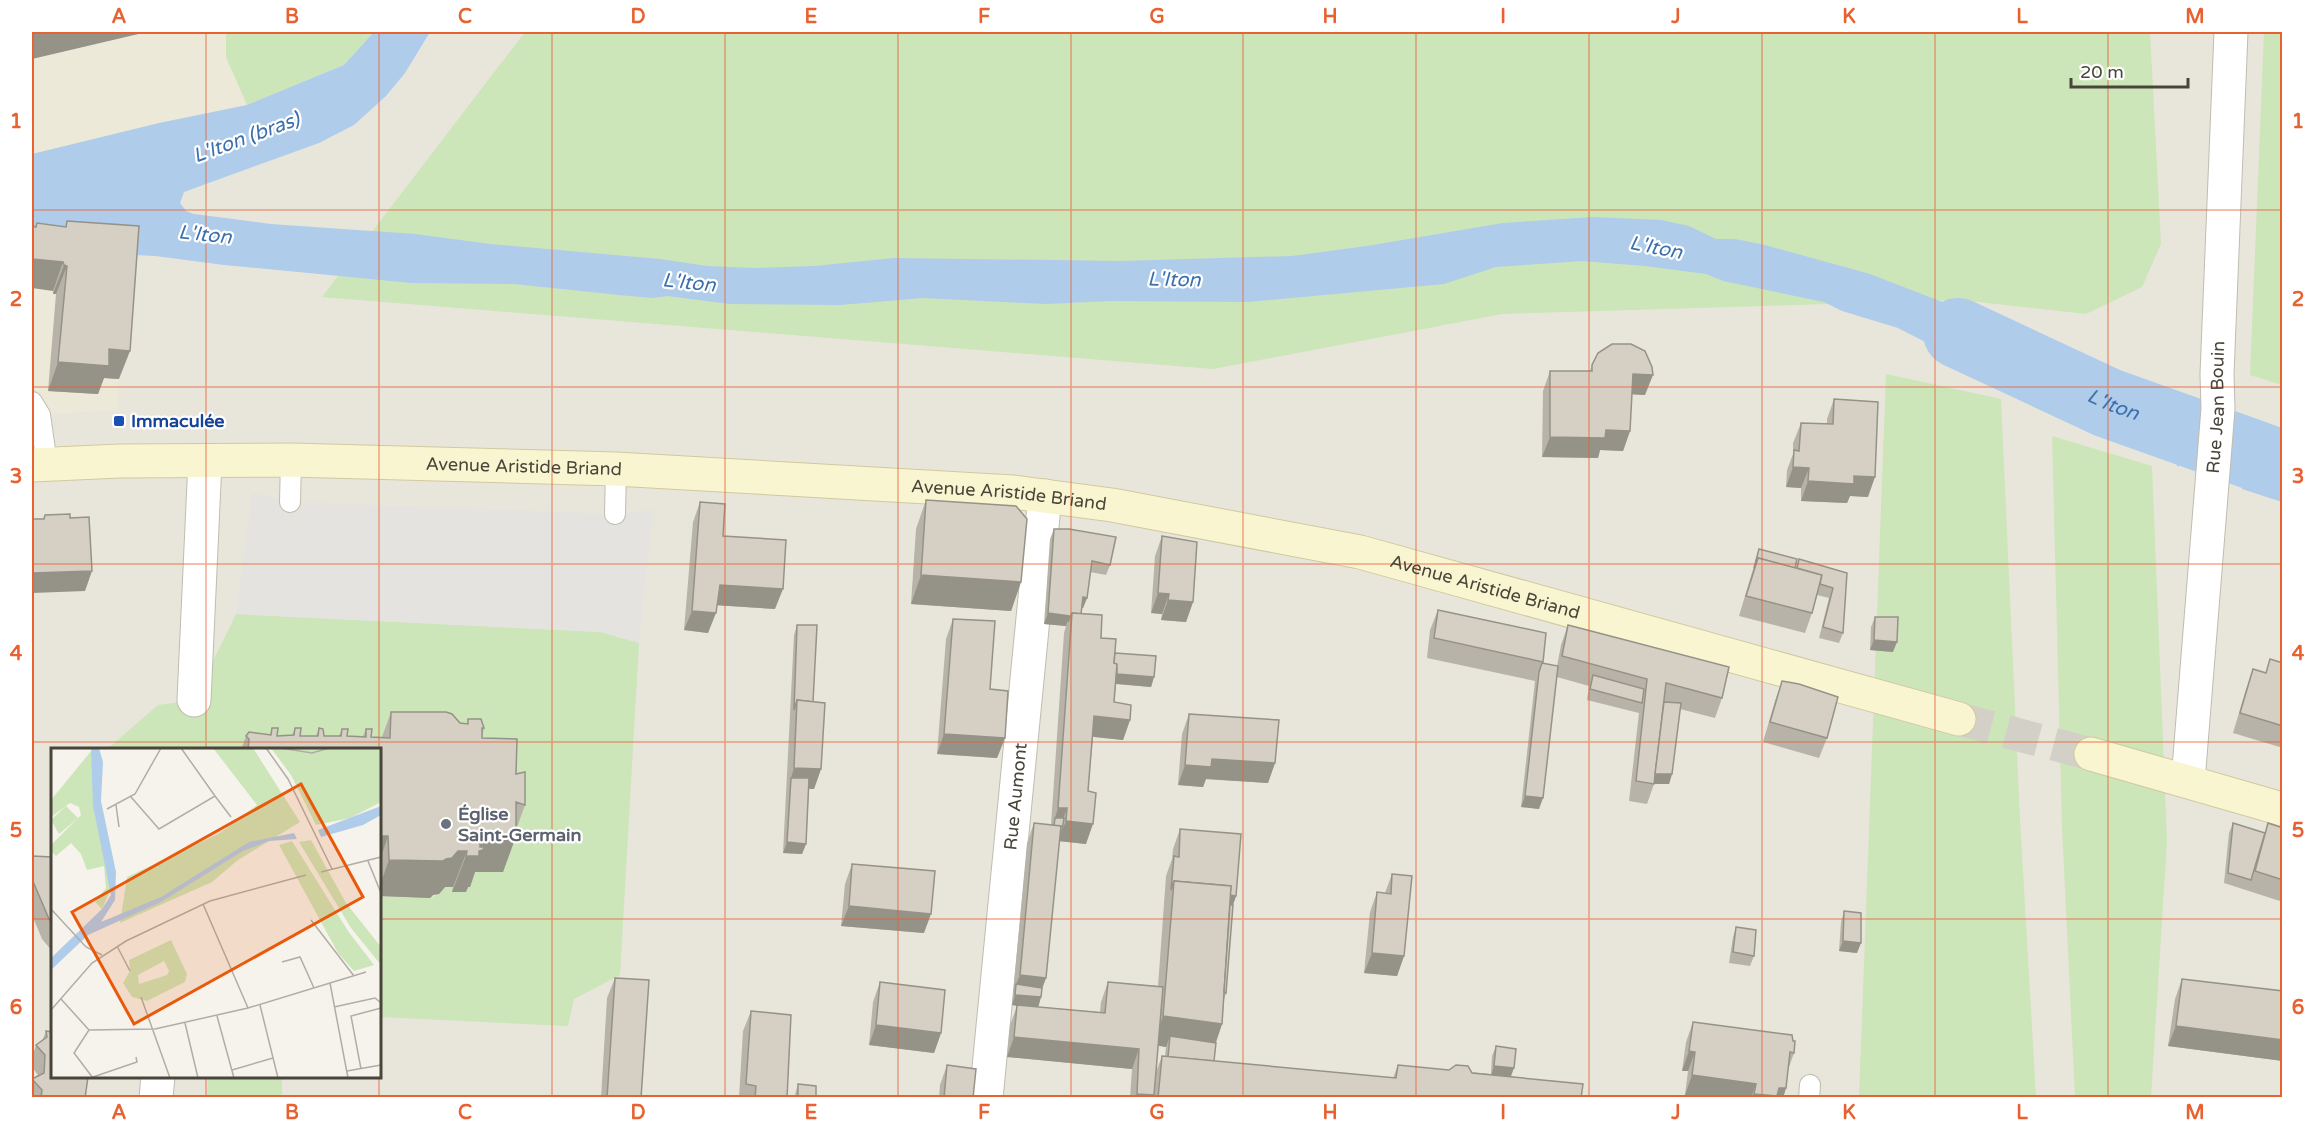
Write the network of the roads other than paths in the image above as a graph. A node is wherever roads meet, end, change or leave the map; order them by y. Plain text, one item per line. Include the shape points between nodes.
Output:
1 (2230, 32) edge
2 (32, 402) edge
3 (291, 460) junction
4 (205, 461) junction
5 (39, 465) edge
6 (616, 469) junction
7 (1045, 496) junction
8 (290, 502) dead end
9 (615, 514) dead end
10 (194, 700) dead end
11 (1959, 719) tunnel mouth
12 (2091, 754) tunnel mouth
13 (2188, 781) junction
14 (2283, 809) edge
15 (158, 1078) edge
16 (156, 1098) edge
17 (986, 1098) edge

1 - 13 street, Rue Jean Bouin via 2218,409
2 - 5 lane via 40,416
3 - 4 main road, Avenue Aristide Briand
3 - 6 main road, Avenue Aristide Briand
3 - 8 lane
4 - 5 main road, Avenue Aristide Briand
4 - 10 street
6 - 7 main road, Avenue Aristide Briand
6 - 9 lane
7 - 11 main road, Avenue Aristide Briand via 1360,552
7 - 17 street, Rue Aumont
12 - 13 main road
13 - 14 main road
15 - 16 street

